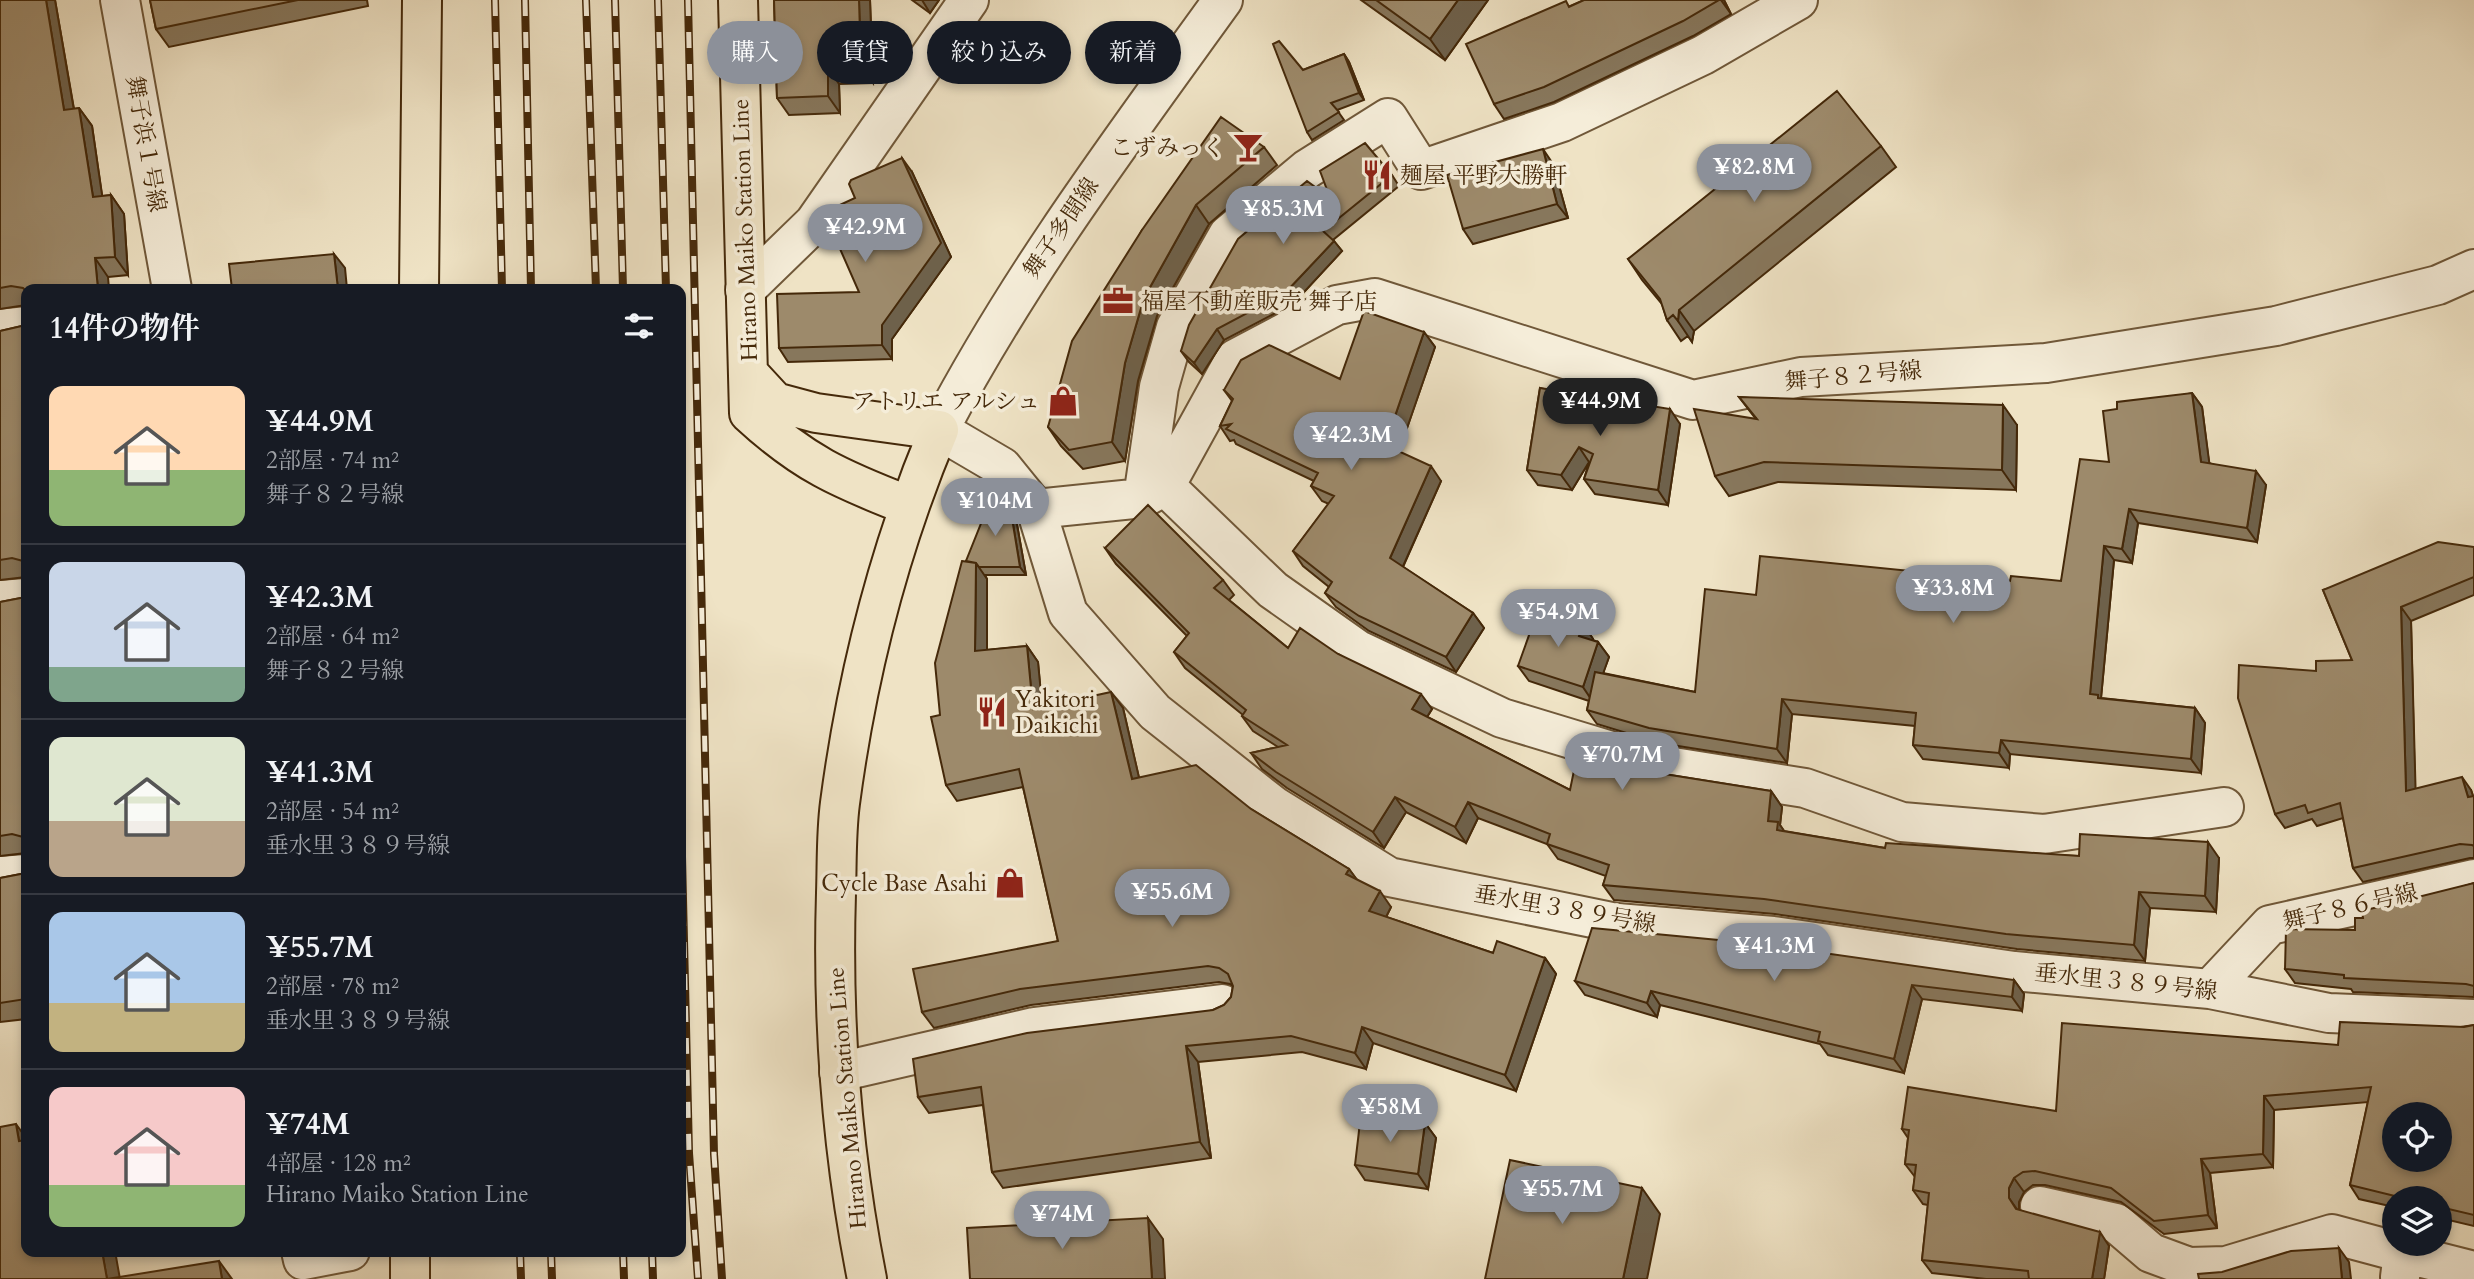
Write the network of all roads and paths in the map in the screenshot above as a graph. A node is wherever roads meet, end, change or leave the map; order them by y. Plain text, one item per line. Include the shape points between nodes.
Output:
1 (120, 0) edge
2 (422, 0) edge
3 (738, 0) edge
4 (969, 0) edge
5 (1223, 0) edge
6 (1798, 0) edge
7 (2474, 269) edge
8 (171, 284) edge
9 (419, 284) edge
10 (746, 290) junction
11 (21, 327) edge
12 (0, 329) edge
13 (751, 376) junction
14 (939, 430) junction
15 (1154, 492) junction
16 (907, 505) junction
17 (1036, 509) junction
18 (21, 598) edge
19 (0, 600) edge
20 (2224, 807) dead end
21 (21, 874) edge
22 (0, 876) edge
23 (2474, 879) edge
24 (2210, 989) junction
25 (1222, 1004) edge
26 (2474, 1019) edge
27 (839, 1072) junction
28 (2040, 1206) dead end
29 (326, 1257) edge
30 (410, 1257) edge
31 (303, 1263) edge
32 (2401, 1266) edge
33 (2474, 1271) edge
34 (410, 1279) edge
35 (867, 1279) edge

1 - 8 street, 舞子浜１号線
2 - 9 main road
3 - 10 main road, Hirano Maiko Station Line
4 - 10 street via 814,223
5 - 14 street, 舞子多聞線 via 1062,223 978,356
6 - 15 street via 1703,55 1562,122 1421,170 1388,118 1307,169 1228,235 1176,327 1159,387
7 - 15 street, 舞子８２号線 via 2438,285 2276,326 2046,363 1801,377 1693,400 1375,298 1337,305 1235,359
10 - 13 main road, Hirano Maiko Station Line
11 - 12 street
13 - 14 main road, Hirano Maiko Station Line via 775,402 816,413
13 - 16 main road, Hirano Maiko Station Line via 749,413 784,445 836,477
14 - 16 main road, Hirano Maiko Station Line
14 - 17 street, 垂水里３８９号線 via 1002,467
15 - 17 street
15 - 20 street via 1273,590 1358,650 1502,718 1654,764 1805,788 1902,822 2044,834
16 - 27 main road, Hirano Maiko Station Line via 864,661 839,806 834,958
17 - 24 street, 垂水里３８９号線 via 1068,613 1155,712 1274,806 1389,877 1617,923 1773,936 2014,971
18 - 19 street
21 - 22 street
23 - 24 street, 舞子８６号線 via 2270,925
24 - 26 street, 垂水里３８９号線 via 2329,1013
25 - 27 street via 1034,1027
27 - 35 main road, Hirano Maiko Station Line
28 - 32 street via 2116,1223 2151,1253 2189,1267 2226,1266 2332,1234
29 - 31 street
30 - 34 main road
32 - 33 street

